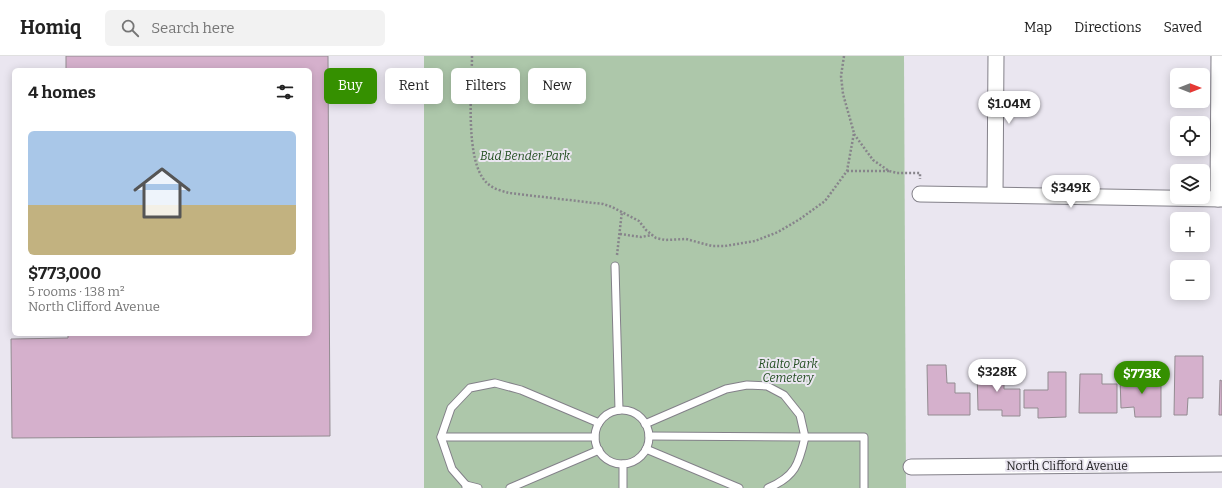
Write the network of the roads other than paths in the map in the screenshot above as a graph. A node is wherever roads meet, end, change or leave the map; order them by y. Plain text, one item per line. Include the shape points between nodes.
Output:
1 (996, 56) edge
2 (1219, 56) edge
3 (920, 194) dead end
4 (995, 194) junction
5 (1220, 199) edge
6 (614, 266) dead end
7 (619, 410) junction
8 (599, 423) junction
9 (645, 424) junction
10 (649, 436) junction
11 (441, 437) junction
12 (595, 437) junction
13 (805, 437) junction
14 (646, 449) junction
15 (599, 450) junction
16 (623, 464) junction
17 (1222, 464) edge
18 (912, 467) dead end
19 (777, 486) edge
20 (466, 487) edge
21 (478, 488) edge
22 (510, 488) edge
23 (623, 488) edge
24 (739, 488) edge
25 (768, 488) edge
26 (864, 488) edge

1 - 4 street
2 - 5 street
3 - 4 street
4 - 5 street
6 - 7 lane
7 - 8 lane via 611,412
7 - 9 lane via 634,413
8 - 11 lane via 521,390 495,383 470,388 451,408
8 - 12 lane
9 - 10 lane
9 - 13 lane via 726,389 747,385 767,386 784,395 800,415
10 - 13 lane
10 - 14 lane
11 - 12 lane
11 - 20 lane via 452,469
12 - 15 lane
13 - 19 lane via 794,470
13 - 26 lane via 864,437
14 - 16 lane via 636,460
14 - 24 lane
15 - 16 lane via 609,460
15 - 22 lane
16 - 23 lane
17 - 18 street, North Clifford Avenue
19 - 25 lane
20 - 21 lane

